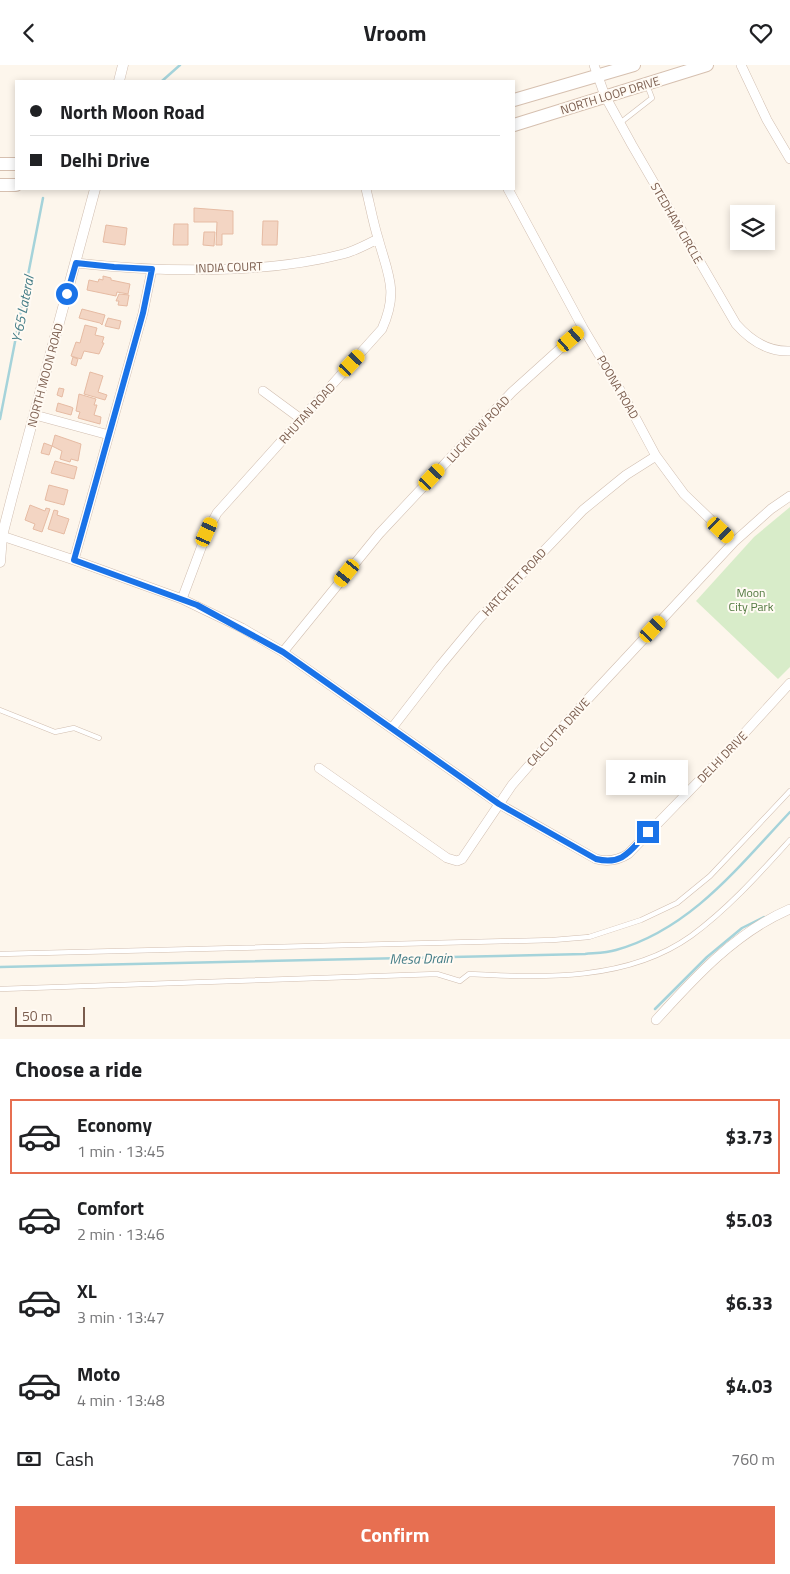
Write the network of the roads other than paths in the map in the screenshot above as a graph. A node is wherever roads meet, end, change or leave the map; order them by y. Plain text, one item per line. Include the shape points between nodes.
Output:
1 (123, 65) edge
2 (634, 65) edge
3 (707, 65) edge
4 (741, 65) edge
5 (596, 71) edge
6 (119, 80) edge
7 (647, 83) junction
8 (605, 96) junction
9 (515, 100) edge
10 (620, 123) junction
11 (515, 125) edge
12 (790, 159) edge
13 (0, 164) edge
14 (15, 164) edge
15 (0, 185) edge
16 (15, 185) edge
17 (95, 190) edge
18 (366, 190) edge
19 (509, 190) edge
20 (378, 239) junction
21 (76, 263) junction
22 (152, 269) junction
23 (584, 328) junction
24 (790, 351) edge
25 (263, 391) dead end
26 (35, 415) junction
27 (301, 419) junction
28 (109, 435) junction
29 (656, 456) junction
30 (790, 496) edge
31 (2, 537) junction
32 (734, 542) junction
33 (74, 560) junction
34 (0, 562) edge
35 (182, 599) junction
36 (283, 652) junction
37 (790, 683) edge
38 (0, 710) edge
39 (392, 728) junction
40 (99, 738) dead end
41 (319, 768) dead end
42 (790, 791) edge
43 (499, 804) junction
44 (790, 840) edge
45 (790, 909) edge
46 (0, 954) edge
47 (0, 989) edge
48 (656, 1020) dead end

1 - 6 street
2 - 5 main road, NORTH LOOP DRIVE
3 - 7 main road, NORTH LOOP DRIVE
4 - 12 street
5 - 8 street, STEDHAM CIRCLE
5 - 9 main road, NORTH LOOP DRIVE
7 - 8 main road, NORTH LOOP DRIVE
7 - 10 lane via 652,98
8 - 10 street, STEDHAM CIRCLE
8 - 11 main road, NORTH LOOP DRIVE
10 - 24 street, STEDHAM CIRCLE via 736,324 763,346
13 - 14 main road
15 - 16 main road
17 - 21 street, NORTH MOON ROAD
18 - 20 street, RHUTAN ROAD
19 - 23 street, POONA ROAD
20 - 22 street, INDIA COURT via 344,254 283,264 242,269
20 - 27 street, RHUTAN ROAD via 391,293 388,315 378,335
21 - 22 street, INDIA COURT
21 - 26 street, NORTH MOON ROAD
22 - 28 street
23 - 29 street, POONA ROAD
23 - 36 street, LUCKNOW ROAD via 512,392 379,534
25 - 27 street
26 - 28 street
26 - 31 street, NORTH MOON ROAD
27 - 35 street, RHUTAN ROAD via 217,513
28 - 33 street
29 - 32 street, POONA ROAD via 684,494
29 - 39 street, HATCHETT ROAD via 611,485 583,510 474,626
30 - 32 street, CALCUTTA DRIVE
31 - 33 street, DELHI DRIVE
31 - 34 street, NORTH MOON ROAD
32 - 43 street, CALCUTTA DRIVE via 572,716
33 - 35 street, DELHI DRIVE
35 - 36 street, DELHI DRIVE
36 - 39 street, DELHI DRIVE
37 - 43 street, DELHI DRIVE via 729,751 623,858 596,859
38 - 40 lane via 55,732 74,727
39 - 43 street, DELHI DRIVE
41 - 43 street, CALCUTTA DRIVE via 452,860 465,857
42 - 46 lane via 710,876 678,903 641,920 589,937
44 - 47 lane via 691,936 664,952 628,966 597,972 524,976 470,974 460,981 437,975
45 - 48 street via 763,923 727,949

